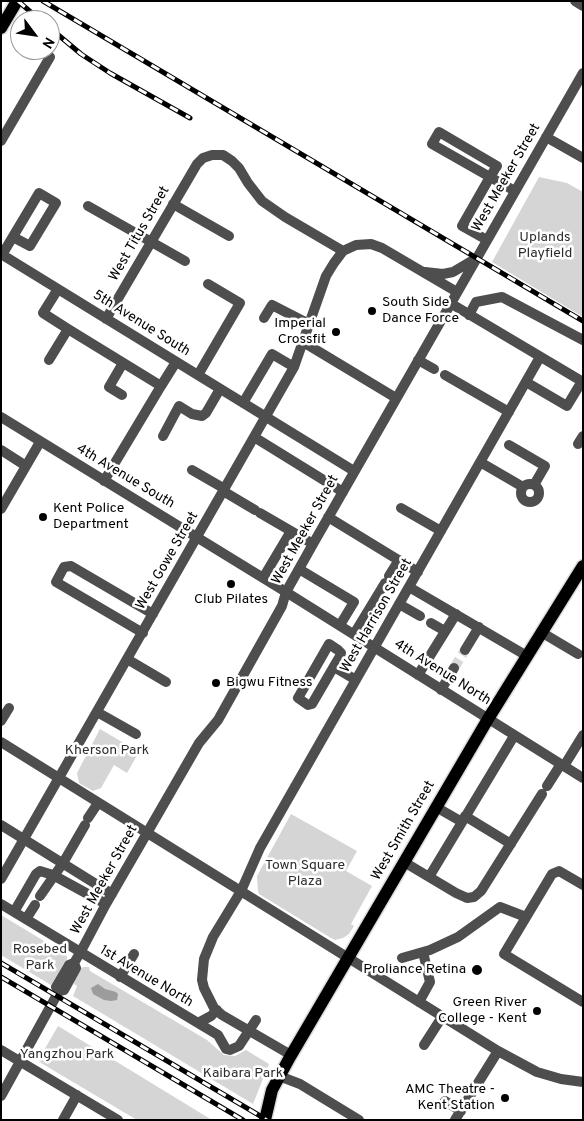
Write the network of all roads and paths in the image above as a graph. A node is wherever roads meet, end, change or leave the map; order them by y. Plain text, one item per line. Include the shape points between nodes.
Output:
1 (17, 1) edge
2 (575, 1) edge
3 (583, 6) edge
4 (1, 28) edge
5 (48, 60) edge
6 (583, 73) edge
7 (546, 137) junction
8 (1, 141) edge
9 (583, 158) edge
10 (490, 177) junction
11 (515, 192) junction
12 (173, 204) junction
13 (88, 206) dead end
14 (13, 236) junction
15 (229, 236) dead end
16 (487, 240) junction
17 (151, 242) junction
18 (343, 251) junction
19 (2, 255) edge
20 (476, 258) junction
21 (186, 261) dead end
22 (422, 272) junction
23 (208, 284) dead end
24 (58, 289) junction
25 (457, 292) junction
26 (450, 304) junction
27 (469, 315) junction
28 (106, 318) junction
29 (264, 318) dead end
30 (309, 324) junction
31 (68, 329) junction
32 (583, 340) edge
33 (303, 342) junction
34 (540, 357) junction
35 (49, 360) dead end
36 (418, 360) junction
37 (176, 362) junction
38 (123, 363) junction
39 (294, 367) junction
40 (434, 369) dead end
41 (198, 375) junction
42 (445, 375) dead end
43 (582, 381) edge
44 (526, 382) junction
45 (161, 386) junction
46 (220, 389) junction
47 (122, 395) dead end
48 (396, 398) junction
49 (243, 403) junction
50 (509, 412) junction
51 (1, 417) edge
52 (265, 417) junction
53 (163, 436) dead end
54 (254, 437) junction
55 (40, 442) junction
56 (509, 445) dead end
57 (1, 450) edge
58 (480, 462) junction
59 (26, 466) junction
60 (192, 470) dead end
61 (354, 471) junction
62 (104, 481) junction
63 (224, 490) junction
64 (343, 492) junction
65 (3, 502) edge
66 (401, 508) dead end
67 (328, 517) junction
68 (441, 531) junction
69 (290, 533) junction
70 (197, 538) junction
71 (312, 544) junction
72 (399, 560) junction
73 (583, 566) edge
74 (299, 569) junction
75 (418, 572) junction
76 (264, 578) junction
77 (409, 587) junction
78 (286, 592) junction
79 (399, 604) junction
80 (153, 614) junction
81 (456, 614) junction
82 (420, 616) dead end
83 (431, 622) dead end
84 (340, 625) junction
85 (479, 627) junction
86 (445, 631) junction
87 (541, 632) junction
88 (143, 633) junction
89 (354, 634) junction
90 (375, 648) junction
91 (465, 650) tunnel mouth
92 (578, 654) dead end
93 (527, 656) junction
94 (128, 659) junction
95 (334, 667) junction
96 (454, 668) tunnel mouth
97 (418, 675) junction
98 (356, 680) junction
99 (166, 682) dead end
100 (441, 690) junction
101 (9, 708) dead end
102 (97, 712) junction
103 (488, 719) junction
104 (1, 720) edge
105 (136, 734) dead end
106 (514, 736) junction
107 (582, 736) edge
108 (1, 742) edge
109 (562, 765) junction
110 (583, 778) edge
111 (59, 779) junction
112 (98, 803) junction
113 (436, 807) junction
114 (463, 819) junction
115 (1, 824) edge
116 (147, 834) junction
117 (24, 838) junction
118 (511, 844) junction
119 (404, 862) junction
120 (63, 863) junction
121 (53, 875) junction
122 (429, 876) junction
123 (1, 879) edge
124 (583, 885) edge
125 (241, 891) junction
126 (112, 894) junction
127 (1, 904) edge
128 (106, 904) junction
129 (14, 912) junction
130 (526, 917) junction
131 (26, 919) junction
132 (423, 952) junction
133 (80, 953) junction
134 (134, 954) dead end
135 (348, 958) junction
136 (402, 958) dead end
137 (120, 977) junction
138 (419, 1002) junction
139 (583, 1002) edge
140 (216, 1010) junction
141 (442, 1016) junction
142 (256, 1020) dead end
143 (198, 1024) junction
144 (249, 1031) junction
145 (424, 1045) dead end
146 (1, 1050) edge
147 (498, 1051) junction
148 (291, 1055) junction
149 (20, 1061) junction
150 (278, 1076) junction
151 (583, 1082) edge
152 (77, 1095) junction
153 (1, 1096) edge
154 (445, 1101) dead end
155 (458, 1115) edge
156 (265, 1119) edge
157 (63, 1120) edge
158 (118, 1120) edge
159 (359, 1120) edge

1 - 4 main road
2 - 3 street
5 - 8 street
6 - 7 street, West Meeker Street
7 - 9 street
7 - 11 street, West Meeker Street
10 - 10 street via 432,144 439,132 497,166
10 - 11 street
10 - 16 street via 462,226
11 - 16 street, West Meeker Street
12 - 15 street
12 - 17 street, West Titus Street
12 - 18 street, West Titus Street via 203,158 223,155 240,168 262,201
13 - 17 street
14 - 14 street via 39,193 56,203 30,246
14 - 19 street
16 - 20 street, West Meeker Street
17 - 21 street
17 - 28 street, West Titus Street
18 - 22 street via 356,245 371,244
18 - 30 street, West Gowe Street via 326,276
19 - 24 street, 5th Avenue South
20 - 22 street via 453,272
20 - 25 street, West Meeker Street
22 - 25 street
23 - 41 street via 240,303
24 - 28 street, 5th Avenue South
24 - 31 street via 43,314
25 - 26 street, West Meeker Street
26 - 27 street
26 - 36 street, West Meeker Street
27 - 32 street via 476,302 502,297
27 - 34 street
28 - 37 street, 5th Avenue South
29 - 30 street via 272,305
30 - 33 street, West Gowe Street
31 - 35 street
31 - 38 street
33 - 39 street, West Gowe Street
33 - 48 street
34 - 43 street
34 - 44 street, West Harrison Street
36 - 40 street
36 - 48 street, West Meeker Street
37 - 41 street, 5th Avenue South
37 - 45 street
38 - 45 street
38 - 47 street via 109,387
39 - 49 street via 272,354
39 - 52 street, West Gowe Street
41 - 46 street, 5th Avenue South
42 - 50 street
43 - 44 street via 567,406
44 - 50 street, West Harrison Street
45 - 62 street
46 - 49 street, 5th Avenue South
46 - 53 street via 202,416 180,406
48 - 61 street, West Meeker Street
49 - 52 street, 5th Avenue South
50 - 58 street, West Harrison Street
51 - 55 street, 4th Avenue South
52 - 54 street, West Gowe Street
52 - 61 street, 5th Avenue South
54 - 63 street, West Gowe Street
54 - 64 street
55 - 59 street
55 - 62 street, 4th Avenue South
56 - 58 street via 545,466 529,486
57 - 59 street
58 - 68 street, West Harrison Street
59 - 65 street
60 - 63 street
61 - 64 street, West Meeker Street
62 - 70 street, 4th Avenue South
63 - 69 street
63 - 70 street, West Gowe Street
64 - 67 street, West Meeker Street
66 - 68 street
67 - 71 street, West Meeker Street
67 - 72 street
68 - 75 street, West Harrison Street
69 - 71 street
69 - 76 street
70 - 76 street, 4th Avenue South
70 - 80 street, West Gowe Street
71 - 74 street, West Meeker Street
72 - 75 street
72 - 89 street
73 - 87 main road, West Smith Street
74 - 78 street, West Meeker Street
74 - 84 street via 354,602
75 - 77 street, West Harrison Street
76 - 78 street, 4th Avenue South
77 - 79 street, West Harrison Street
77 - 81 street
78 - 84 street, 4th Avenue North
78 - 116 street, West Meeker Street via 282,606 218,720 199,743
79 - 82 street
79 - 90 street, West Harrison Street
80 - 88 street, West Gowe Street
80 - 88 street via 71,566 64,567 56,582
81 - 85 street
81 - 86 street
83 - 86 street
84 - 89 street, 4th Avenue North
85 - 91 street
85 - 93 street
86 - 97 street
87 - 92 street
87 - 93 main road, West Smith Street
88 - 94 street, West Gowe Street
89 - 90 street, 4th Avenue North
90 - 97 street, 4th Avenue North
90 - 98 street, West Harrison Street
93 - 103 main road, West Smith Street
94 - 99 street
94 - 102 street, West Gowe Street
95 - 95 street via 341,653 329,644 298,698 312,704
95 - 98 street
96 - 100 street
97 - 100 street, 4th Avenue North
98 - 125 street, West Harrison Street via 260,848
100 - 103 street, 4th Avenue North
101 - 104 street
102 - 105 street
102 - 111 street, West Gowe Street
103 - 106 street, 4th Avenue North
103 - 113 main road, West Smith Street
106 - 109 street, 4th Avenue North
106 - 114 street
107 - 109 street
108 - 111 street
109 - 110 street, 4th Avenue North
109 - 118 street
111 - 112 street
111 - 117 street, West Gowe Street
112 - 116 street
112 - 120 street
113 - 114 street
113 - 119 main road, West Smith Street
114 - 118 street
114 - 122 street
115 - 117 street
116 - 125 street
116 - 126 street, West Meeker Street
117 - 120 street
117 - 123 street, West Gowe Street
118 - 122 street via 474,897 466,898
119 - 122 street
119 - 135 main road, West Smith Street
120 - 121 street
120 - 126 street
121 - 128 street
121 - 129 street via 40,871 36,874
121 - 131 street
124 - 130 street via 560,872 552,874
125 - 135 street
125 - 140 street, West Harrison Street via 204,959 202,980
126 - 128 street, West Meeker Street
127 - 129 street, 1st Avenue North
128 - 133 street, West Meeker Street
129 - 131 street, 1st Avenue North
130 - 132 street via 500,907 458,937
130 - 139 street via 504,954
131 - 133 street, 1st Avenue North
132 - 136 street
132 - 138 street via 430,982
133 - 137 street, 1st Avenue North
133 - 149 street, West Meeker Street via 74,963 69,964 56,987 57,993
134 - 137 street
135 - 138 street
135 - 148 main road, West Smith Street
137 - 143 street, 1st Avenue North
138 - 141 street
140 - 143 street
140 - 144 street
141 - 145 street
141 - 147 street
142 - 144 street
143 - 144 street, 1st Avenue North via 218,1034 223,1046 230,1050 239,1046
144 - 148 street
146 - 149 street
147 - 151 street via 537,1072
147 - 155 street
148 - 150 main road, West Smith Street
149 - 152 street
149 - 153 street
150 - 156 main road, West Smith Street
150 - 159 street via 300,1084
152 - 157 street
152 - 158 street
154 - 155 street

